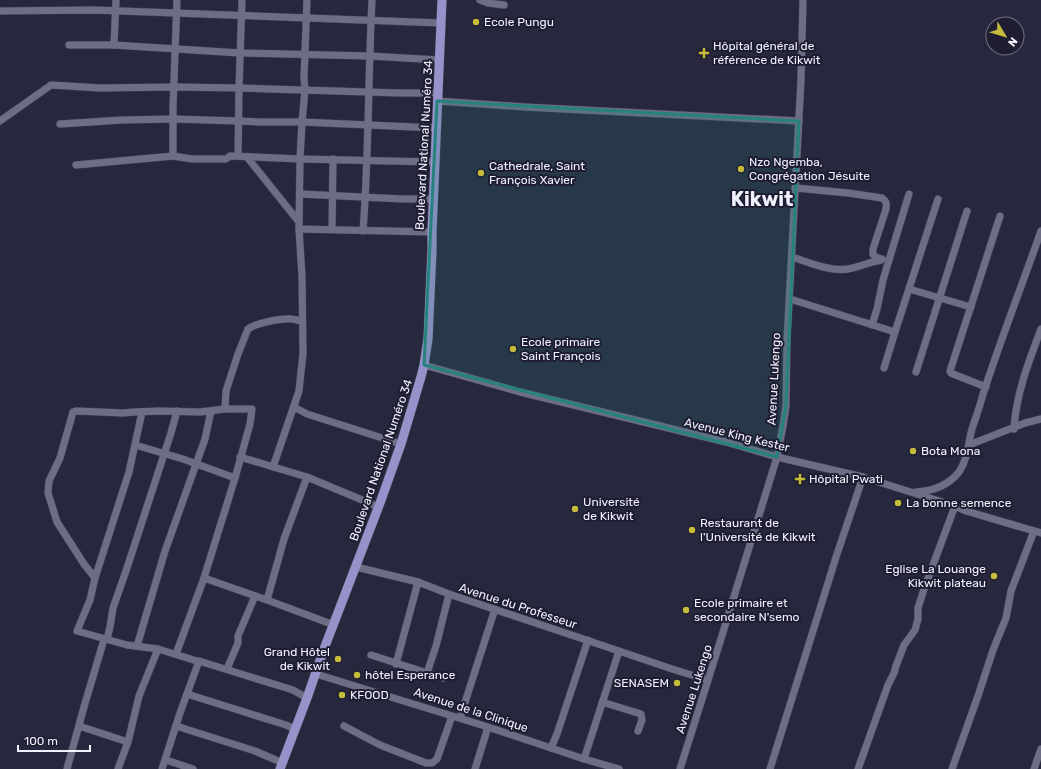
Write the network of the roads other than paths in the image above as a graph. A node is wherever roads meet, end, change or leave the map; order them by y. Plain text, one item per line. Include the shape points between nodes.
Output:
1 (116, 0) edge
2 (177, 0) edge
3 (242, 0) edge
4 (307, 0) edge
5 (372, 0) edge
6 (442, 0) edge
7 (480, 0) edge
8 (803, 0) edge
9 (504, 5) dead end
10 (0, 11) edge
11 (116, 11) junction
12 (177, 14) junction
13 (241, 16) junction
14 (307, 18) junction
15 (371, 21) junction
16 (441, 23) junction
17 (69, 45) dead end
18 (114, 45) junction
19 (176, 49) junction
20 (240, 53) junction
21 (305, 55) junction
22 (370, 56) junction
23 (439, 60) junction
24 (175, 87) junction
25 (239, 88) junction
26 (305, 90) junction
27 (369, 93) junction
28 (438, 97) junction
29 (174, 119) junction
30 (0, 121) edge
31 (238, 121) junction
32 (798, 121) junction
33 (302, 122) junction
34 (60, 124) dead end
35 (368, 126) junction
36 (436, 128) junction
37 (173, 156) junction
38 (238, 156) junction
39 (247, 157) junction
40 (300, 159) junction
41 (334, 159) junction
42 (367, 160) junction
43 (435, 162) junction
44 (76, 165) dead end
45 (796, 188) junction
46 (300, 194) junction
47 (909, 194) dead end
48 (333, 196) junction
49 (366, 197) junction
50 (433, 199) junction
51 (938, 199) dead end
52 (967, 211) dead end
53 (1000, 216) dead end
54 (299, 226) junction
55 (332, 229) junction
56 (364, 230) junction
57 (1041, 231) edge
58 (432, 232) junction
59 (792, 257) junction
60 (886, 259) junction
61 (909, 289) junction
62 (939, 298) junction
63 (790, 299) junction
64 (971, 307) junction
65 (302, 321) junction
66 (872, 325) junction
67 (1041, 329) edge
68 (895, 332) junction
69 (424, 365) junction
70 (884, 368) dead end
71 (916, 372) dead end
72 (986, 387) junction
73 (294, 407) junction
74 (225, 409) junction
75 (177, 411) junction
76 (211, 411) junction
77 (142, 412) junction
78 (1041, 420) edge
79 (1014, 429) junction
80 (401, 444) junction
81 (135, 445) junction
82 (969, 445) junction
83 (164, 454) junction
84 (240, 457) junction
85 (777, 457) junction
86 (196, 464) junction
87 (273, 468) junction
88 (307, 477) junction
89 (863, 477) junction
90 (235, 478) junction
91 (912, 492) junction
92 (955, 506) junction
93 (379, 507) junction
94 (1037, 532) edge
95 (356, 567) junction
96 (95, 578) junction
97 (204, 578) junction
98 (418, 582) junction
99 (449, 594) junction
100 (254, 596) junction
101 (267, 600) junction
102 (495, 609) junction
103 (334, 625) junction
104 (588, 640) junction
105 (105, 641) junction
106 (137, 646) junction
107 (158, 649) junction
108 (619, 651) junction
109 (176, 654) junction
110 (371, 655) dead end
111 (199, 661) junction
112 (396, 664) junction
113 (227, 670) junction
114 (427, 673) junction
115 (316, 674) junction
116 (443, 678) dead end
117 (708, 680) junction
118 (187, 694) junction
119 (307, 698) junction
120 (602, 702) junction
121 (456, 717) junction
122 (79, 726) junction
123 (176, 726) junction
124 (344, 726) dead end
125 (488, 727) junction
126 (295, 729) junction
127 (638, 730) dead end
128 (128, 742) junction
129 (551, 748) junction
130 (1041, 749) edge
131 (584, 759) junction
132 (166, 760) junction
133 (281, 766) edge
134 (67, 769) edge
135 (118, 769) edge
136 (162, 769) edge
137 (193, 769) edge
138 (475, 769) edge
139 (619, 769) edge
140 (680, 769) edge
141 (770, 769) edge
142 (858, 769) edge
143 (952, 769) edge
144 (1034, 769) edge

1 - 11 street
2 - 12 street
3 - 13 street
4 - 14 street
5 - 15 street
6 - 16 main road, Boulevard National Numéro 34
7 - 9 street
8 - 32 street, Avenue Lukengo
10 - 11 street
11 - 12 street
11 - 18 street
12 - 13 street
12 - 19 street
13 - 14 street
13 - 20 street
14 - 15 street
14 - 21 street
15 - 16 street
15 - 22 street
16 - 23 main road, Boulevard National Numéro 34
17 - 18 street
18 - 19 street
19 - 20 street
19 - 24 street
20 - 21 street
20 - 25 street
21 - 22 street
21 - 26 street
22 - 23 street
22 - 27 street
23 - 28 main road, Boulevard National Numéro 34
24 - 25 street
24 - 29 street
24 - 30 street via 100,88 51,85
25 - 26 street
25 - 31 street
26 - 27 street
26 - 33 street
27 - 28 street
27 - 35 street
28 - 32 street via 524,106
28 - 36 main road, Boulevard National Numéro 34
29 - 31 street
29 - 34 street
29 - 37 street
31 - 33 street
31 - 38 street
32 - 45 street, Avenue Lukengo
33 - 35 street
33 - 40 street
35 - 36 street
35 - 42 street
36 - 43 main road, Boulevard National Numéro 34
37 - 38 street via 192,159
37 - 44 street
38 - 39 street
39 - 40 street
39 - 54 street
40 - 41 street
40 - 46 street
41 - 42 street
41 - 48 street
42 - 43 street
42 - 49 street
43 - 50 main road, Boulevard National Numéro 34
45 - 59 street, Avenue Lukengo
45 - 60 street via 885,200 886,209 873,254 875,257
46 - 48 street
46 - 54 street
47 - 60 street
48 - 49 street
48 - 55 street
49 - 50 street
49 - 56 street
50 - 58 main road, Boulevard National Numéro 34
51 - 61 street
52 - 62 street
53 - 64 street
54 - 55 street
54 - 65 street
55 - 56 street
56 - 58 street
57 - 72 street
58 - 69 main road, Boulevard National Numéro 34
59 - 60 street via 831,269 846,270
59 - 63 street, Avenue Lukengo
60 - 66 street
61 - 62 street
61 - 68 street
62 - 64 street
62 - 71 street
63 - 66 street
63 - 85 street, Avenue Lukengo via 786,406
64 - 72 street via 950,373
65 - 73 street via 303,353
65 - 74 street via 287,318 258,324 248,329 226,391
66 - 68 street
67 - 79 street via 1020,392
68 - 70 street
69 - 80 main road, Boulevard National Numéro 34
69 - 85 street, Avenue King Kester
72 - 82 street
73 - 80 street via 307,414
73 - 87 street
74 - 76 street
74 - 84 street via 252,409
75 - 76 street
75 - 77 street
75 - 83 street
76 - 86 street
77 - 81 street
77 - 96 street via 73,412 60,458 50,481 48,493 57,522
78 - 79 street
79 - 82 street
80 - 93 main road, Boulevard National Numéro 34
81 - 83 street
81 - 96 street via 129,472
82 - 91 street via 962,466 949,482 929,491
83 - 86 street
83 - 105 street via 113,608
84 - 87 street
84 - 90 street
85 - 89 street, Avenue King Kester
85 - 117 street, Avenue Lukengo
86 - 90 street
86 - 106 street via 165,551
87 - 88 street
88 - 93 street
88 - 101 street via 284,539
89 - 91 street, Avenue King Kester
89 - 141 street
90 - 97 street
91 - 92 street, Avenue King Kester
92 - 94 street, Avenue King Kester
92 - 142 street via 924,589 915,630 904,645
93 - 95 main road, Boulevard National Numéro 34
94 - 143 street via 1012,591 1006,618
95 - 98 street, Avenue du Professeur
95 - 103 main road, Boulevard National Numéro 34
96 - 105 street via 90,600 77,631
97 - 100 street
97 - 109 street
98 - 99 street, Avenue du Professeur
98 - 112 street
99 - 102 street, Avenue du Professeur
99 - 114 street
100 - 101 street
100 - 113 street
101 - 103 street
102 - 104 street, Avenue du Professeur
102 - 121 street
103 - 115 main road, Boulevard National Numéro 34
104 - 108 street, Avenue du Professeur
104 - 129 street
105 - 106 street
105 - 122 street
106 - 107 street
107 - 109 street
107 - 128 street via 139,696
108 - 117 street, Avenue du Professeur
108 - 120 street
109 - 111 street
110 - 112 street
111 - 113 street
111 - 118 street
112 - 114 street
113 - 119 street via 293,690
114 - 116 street
115 - 119 main road, Boulevard National Numéro 34
115 - 121 street, Avenue de la Clinique
117 - 140 street, Avenue Lukengo
118 - 123 street
118 - 126 street
119 - 126 main road, Boulevard National Numéro 34
120 - 127 street via 641,714 642,720
120 - 131 street
121 - 124 street via 437,759 432,763 380,745
121 - 125 street, Avenue de la Clinique
122 - 128 street
122 - 134 street
123 - 132 street
123 - 133 street via 255,752
125 - 129 street, Avenue de la Clinique
125 - 138 street
126 - 133 main road, Boulevard National Numéro 34
128 - 135 street
129 - 131 street, Avenue de la Clinique
130 - 144 street
131 - 139 street, Avenue de la Clinique
132 - 136 street
132 - 137 street

